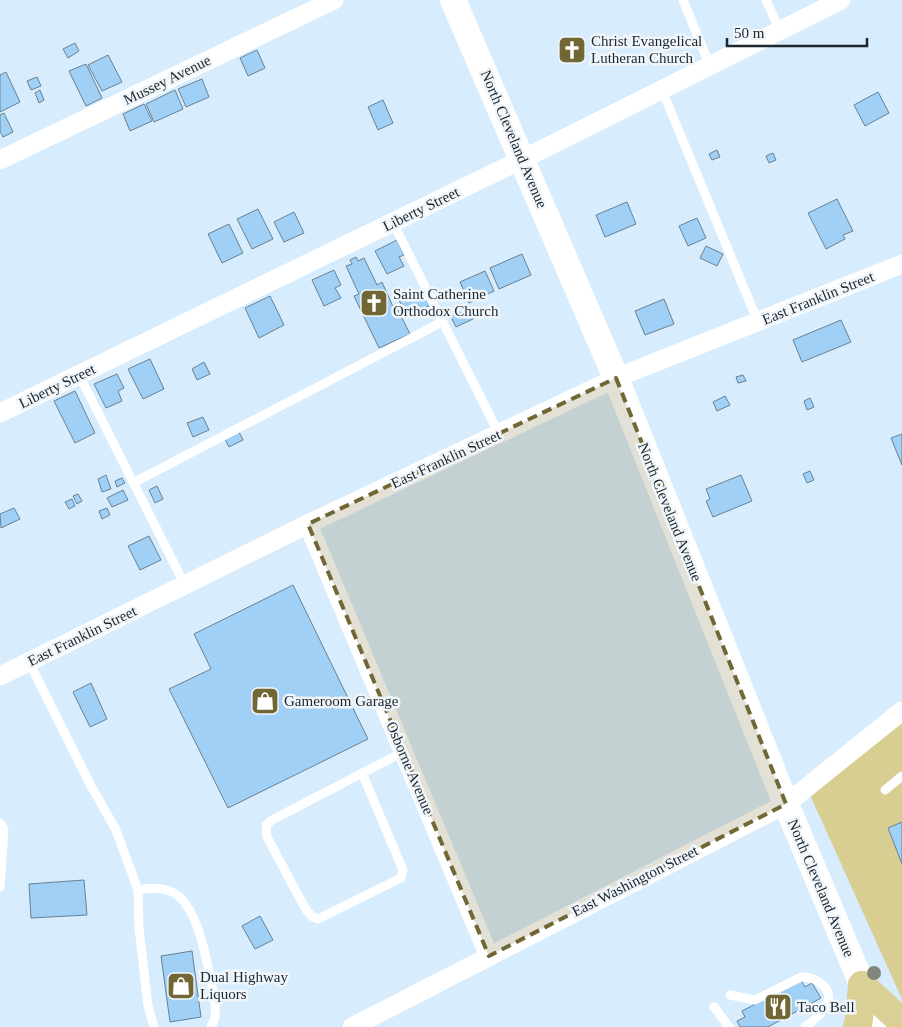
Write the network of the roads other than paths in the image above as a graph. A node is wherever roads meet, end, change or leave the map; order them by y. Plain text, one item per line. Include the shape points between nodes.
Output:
1 (334, 0) edge
2 (453, 0) edge
3 (683, 0) edge
4 (766, 0) edge
5 (841, 0) edge
6 (780, 30) junction
7 (710, 66) junction
8 (662, 90) junction
9 (523, 159) junction
10 (0, 160) edge
11 (393, 223) junction
12 (902, 264) edge
13 (442, 322) junction
14 (758, 322) junction
15 (79, 375) junction
16 (616, 378) junction
17 (0, 414) edge
18 (499, 434) junction
19 (133, 483) junction
20 (308, 524) junction
21 (185, 585) junction
22 (29, 662) junction
23 (0, 676) edge
24 (902, 710) edge
25 (403, 752) junction
26 (362, 773) junction
27 (902, 776) edge
28 (885, 790) dead end
29 (786, 804) junction
30 (2, 826) edge
31 (0, 887) edge
32 (138, 890) junction
33 (489, 956) junction
34 (862, 986) junction
35 (730, 995) dead end
36 (714, 1007) dead end
37 (902, 1022) edge
38 (154, 1027) edge
39 (211, 1027) edge
40 (352, 1027) edge
41 (729, 1027) edge
42 (805, 1027) edge
43 (856, 1027) edge
44 (880, 1027) edge

1 - 10 street, Mussey Avenue
2 - 9 main road, North Cleveland Avenue
3 - 7 lane
4 - 6 lane
5 - 6 street, Liberty Street
6 - 7 street, Liberty Street
7 - 8 street, Liberty Street
8 - 9 street, Liberty Street
8 - 14 lane
9 - 11 street, Liberty Street
9 - 16 main road, North Cleveland Avenue
11 - 13 lane
11 - 15 street, Liberty Street
12 - 14 street, East Franklin Street
13 - 18 lane
13 - 19 lane
14 - 16 street, East Franklin Street
15 - 17 street, Liberty Street
15 - 19 lane
16 - 18 street, East Franklin Street
16 - 29 main road, North Cleveland Avenue
18 - 20 street, East Franklin Street
19 - 21 lane
20 - 21 street, East Franklin Street
20 - 25 street, Osborne Avenue
21 - 22 street, East Franklin Street
22 - 23 street, East Franklin Street
22 - 32 lane via 80,766 116,830
24 - 29 street, East Washington Street
25 - 26 lane
25 - 33 street, Osborne Avenue
26 - 26 lane via 266,825 267,837 305,908 318,919 401,878 402,870
27 - 28 lane
29 - 33 street, East Washington Street
29 - 34 main road, North Cleveland Avenue
30 - 31 lane
32 - 38 lane via 148,1006
32 - 39 lane via 156,888 173,892 191,913 205,949 215,1002
33 - 40 street, East Washington Street
34 - 37 main road
34 - 43 main road
34 - 44 main road, North Cleveland Avenue
35 - 42 lane via 755,1000 801,977 816,980 827,991 828,1001
36 - 41 lane

